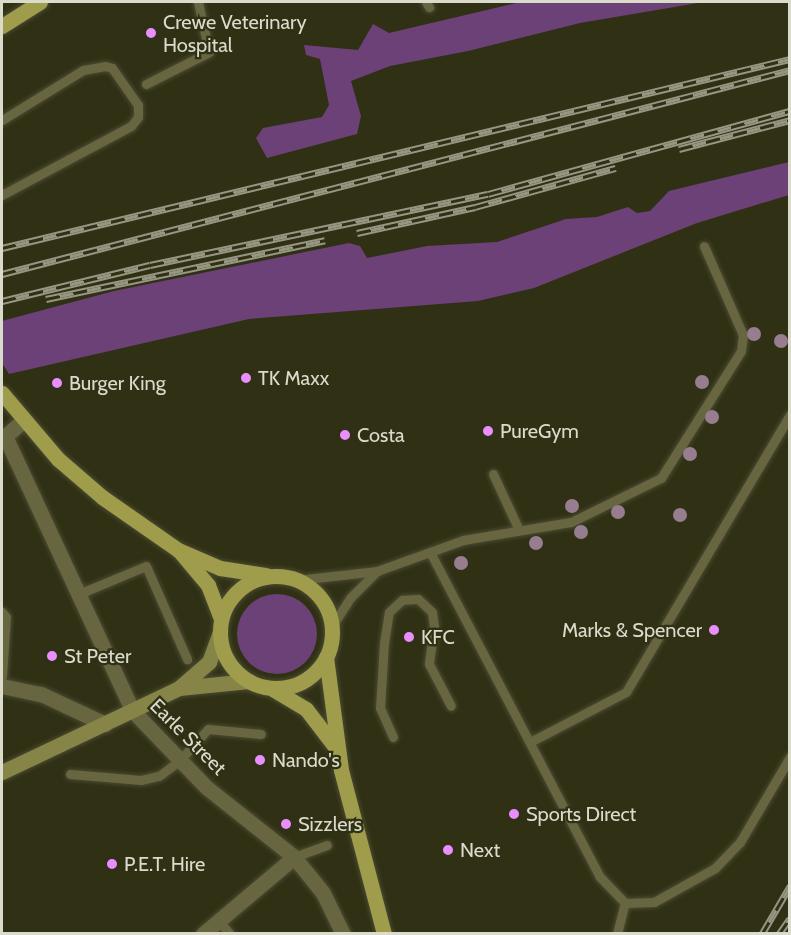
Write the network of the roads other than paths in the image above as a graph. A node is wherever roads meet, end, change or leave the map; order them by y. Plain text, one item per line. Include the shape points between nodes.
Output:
1 (40, 2) edge
2 (198, 2) edge
3 (2, 27) edge
4 (147, 84) dead end
5 (2, 120) edge
6 (2, 195) edge
7 (704, 246) dead end
8 (2, 393) edge
9 (789, 415) edge
10 (23, 421) junction
11 (3, 437) edge
12 (493, 474) dead end
13 (519, 530) junction
14 (178, 550) junction
15 (430, 552) junction
16 (378, 572) junction
17 (272, 576) junction
18 (297, 580) junction
19 (81, 593) junction
20 (2, 612) edge
21 (221, 625) junction
22 (332, 626) junction
23 (326, 657) junction
24 (187, 659) dead end
25 (2, 676) edge
26 (249, 681) junction
27 (2, 686) edge
28 (179, 688) junction
29 (271, 688) junction
30 (451, 706) dead end
31 (132, 710) junction
32 (105, 724) junction
33 (261, 734) dead end
34 (393, 737) dead end
35 (530, 742) junction
36 (336, 748) junction
37 (789, 757) edge
38 (180, 760) junction
39 (2, 772) edge
40 (70, 774) dead end
41 (327, 845) dead end
42 (294, 857) junction
43 (625, 903) junction
44 (219, 921) junction
45 (204, 933) edge
46 (230, 933) edge
47 (343, 933) edge
48 (384, 933) edge
49 (617, 933) edge

1 - 3 main road
2 - 4 lane via 209,52
5 - 6 lane via 83,70 105,66 112,68 138,105 138,117 131,126
7 - 13 lane via 743,335 741,351 661,478 571,522
8 - 10 main road
9 - 35 lane via 626,692
10 - 11 street
10 - 14 main road via 58,459 102,497
11 - 19 street, Earle Street
12 - 13 lane
13 - 15 lane via 463,540
14 - 17 main road via 220,568
14 - 21 main road via 208,585
15 - 16 lane
15 - 35 lane
16 - 18 lane
16 - 22 lane via 350,598
17 - 18 main road
17 - 21 main road via 240,589
18 - 22 main road via 321,598
19 - 24 lane via 146,566
19 - 31 street, Earle Street
20 - 25 lane via 6,617
21 - 26 main road via 227,660
21 - 28 street via 209,662
22 - 23 main road
23 - 29 main road via 303,681
23 - 36 main road
26 - 28 street
26 - 29 main road
27 - 32 street via 41,694
28 - 31 street
29 - 36 main road via 306,709
30 - 34 lane via 429,664 432,612 418,599 402,600 389,612 384,642 381,713
31 - 32 street
31 - 38 street, Earle Street
32 - 39 street
33 - 38 lane via 208,729
35 - 43 lane via 600,877
36 - 48 main road
37 - 43 lane via 740,842 715,868 654,902
38 - 40 lane via 159,776 141,780
38 - 42 street, Earle Street via 206,787
41 - 42 lane
42 - 44 street
42 - 47 street, Earle Street via 323,893
43 - 49 lane
44 - 45 street
44 - 46 lane

